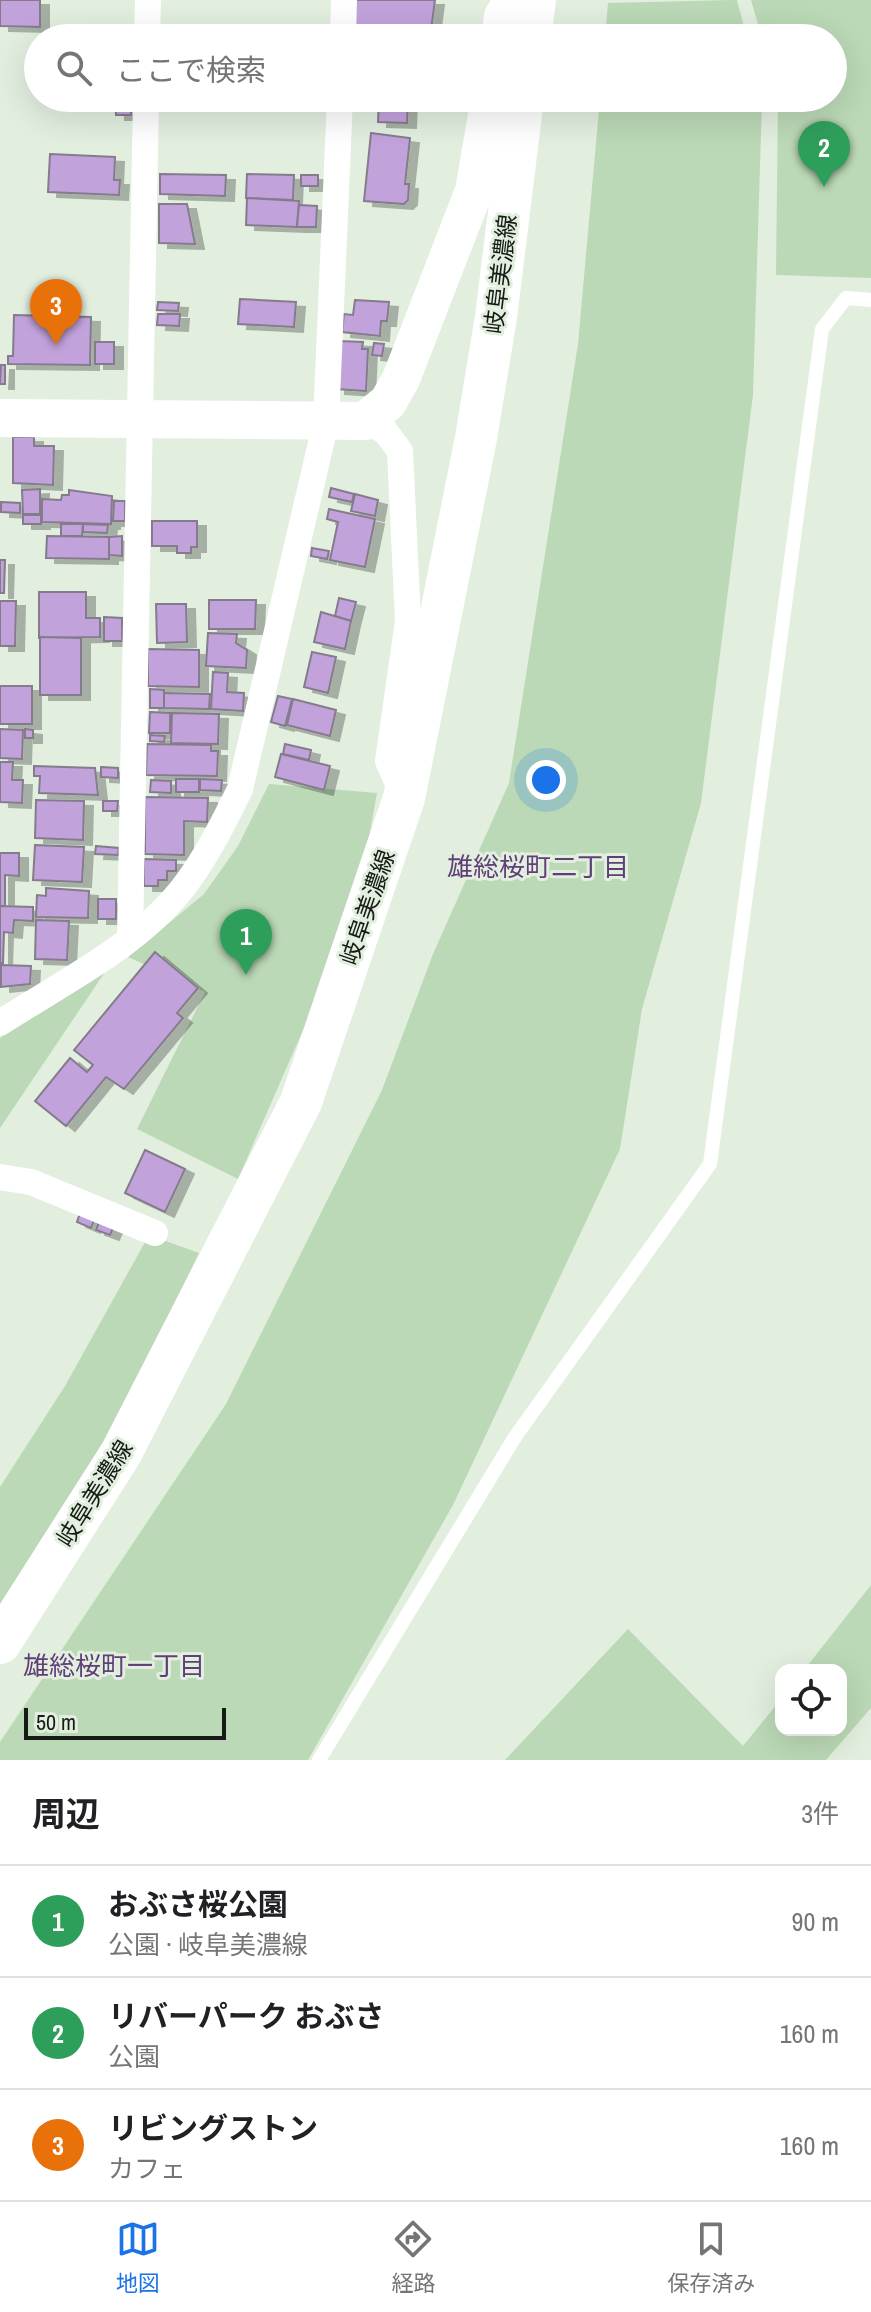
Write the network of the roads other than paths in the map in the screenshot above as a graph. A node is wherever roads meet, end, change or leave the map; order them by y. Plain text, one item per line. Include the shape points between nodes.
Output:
1 (148, 0) edge
2 (344, 0) edge
3 (514, 0) edge
4 (535, 0) edge
5 (147, 24) edge
6 (343, 24) edge
7 (502, 24) edge
8 (532, 24) edge
9 (146, 112) edge
10 (339, 112) edge
11 (488, 112) edge
12 (521, 112) edge
13 (871, 300) edge
14 (0, 418) edge
15 (139, 419) junction
16 (365, 421) junction
17 (326, 422) junction
18 (404, 798) junction
19 (130, 938) junction
20 (0, 1023) edge
21 (0, 1177) edge
22 (155, 1233) dead end
23 (0, 1643) edge
24 (319, 1760) edge

1 - 5 street
2 - 6 street
3 - 7 street
4 - 8 main road
9 - 15 street
10 - 17 street
11 - 16 street via 474,191 413,350 388,402
12 - 18 main road, 岐阜美濃線 via 476,438
13 - 24 lane via 846,298 822,329 710,1164 515,1437
14 - 15 street
15 - 17 street
15 - 19 street
16 - 17 street
16 - 18 street via 385,431 400,451 408,621 388,761
17 - 19 street via 240,789 215,842 180,891
18 - 23 main road, 岐阜美濃線 via 301,1102 121,1453
19 - 20 street
21 - 22 street via 31,1182

